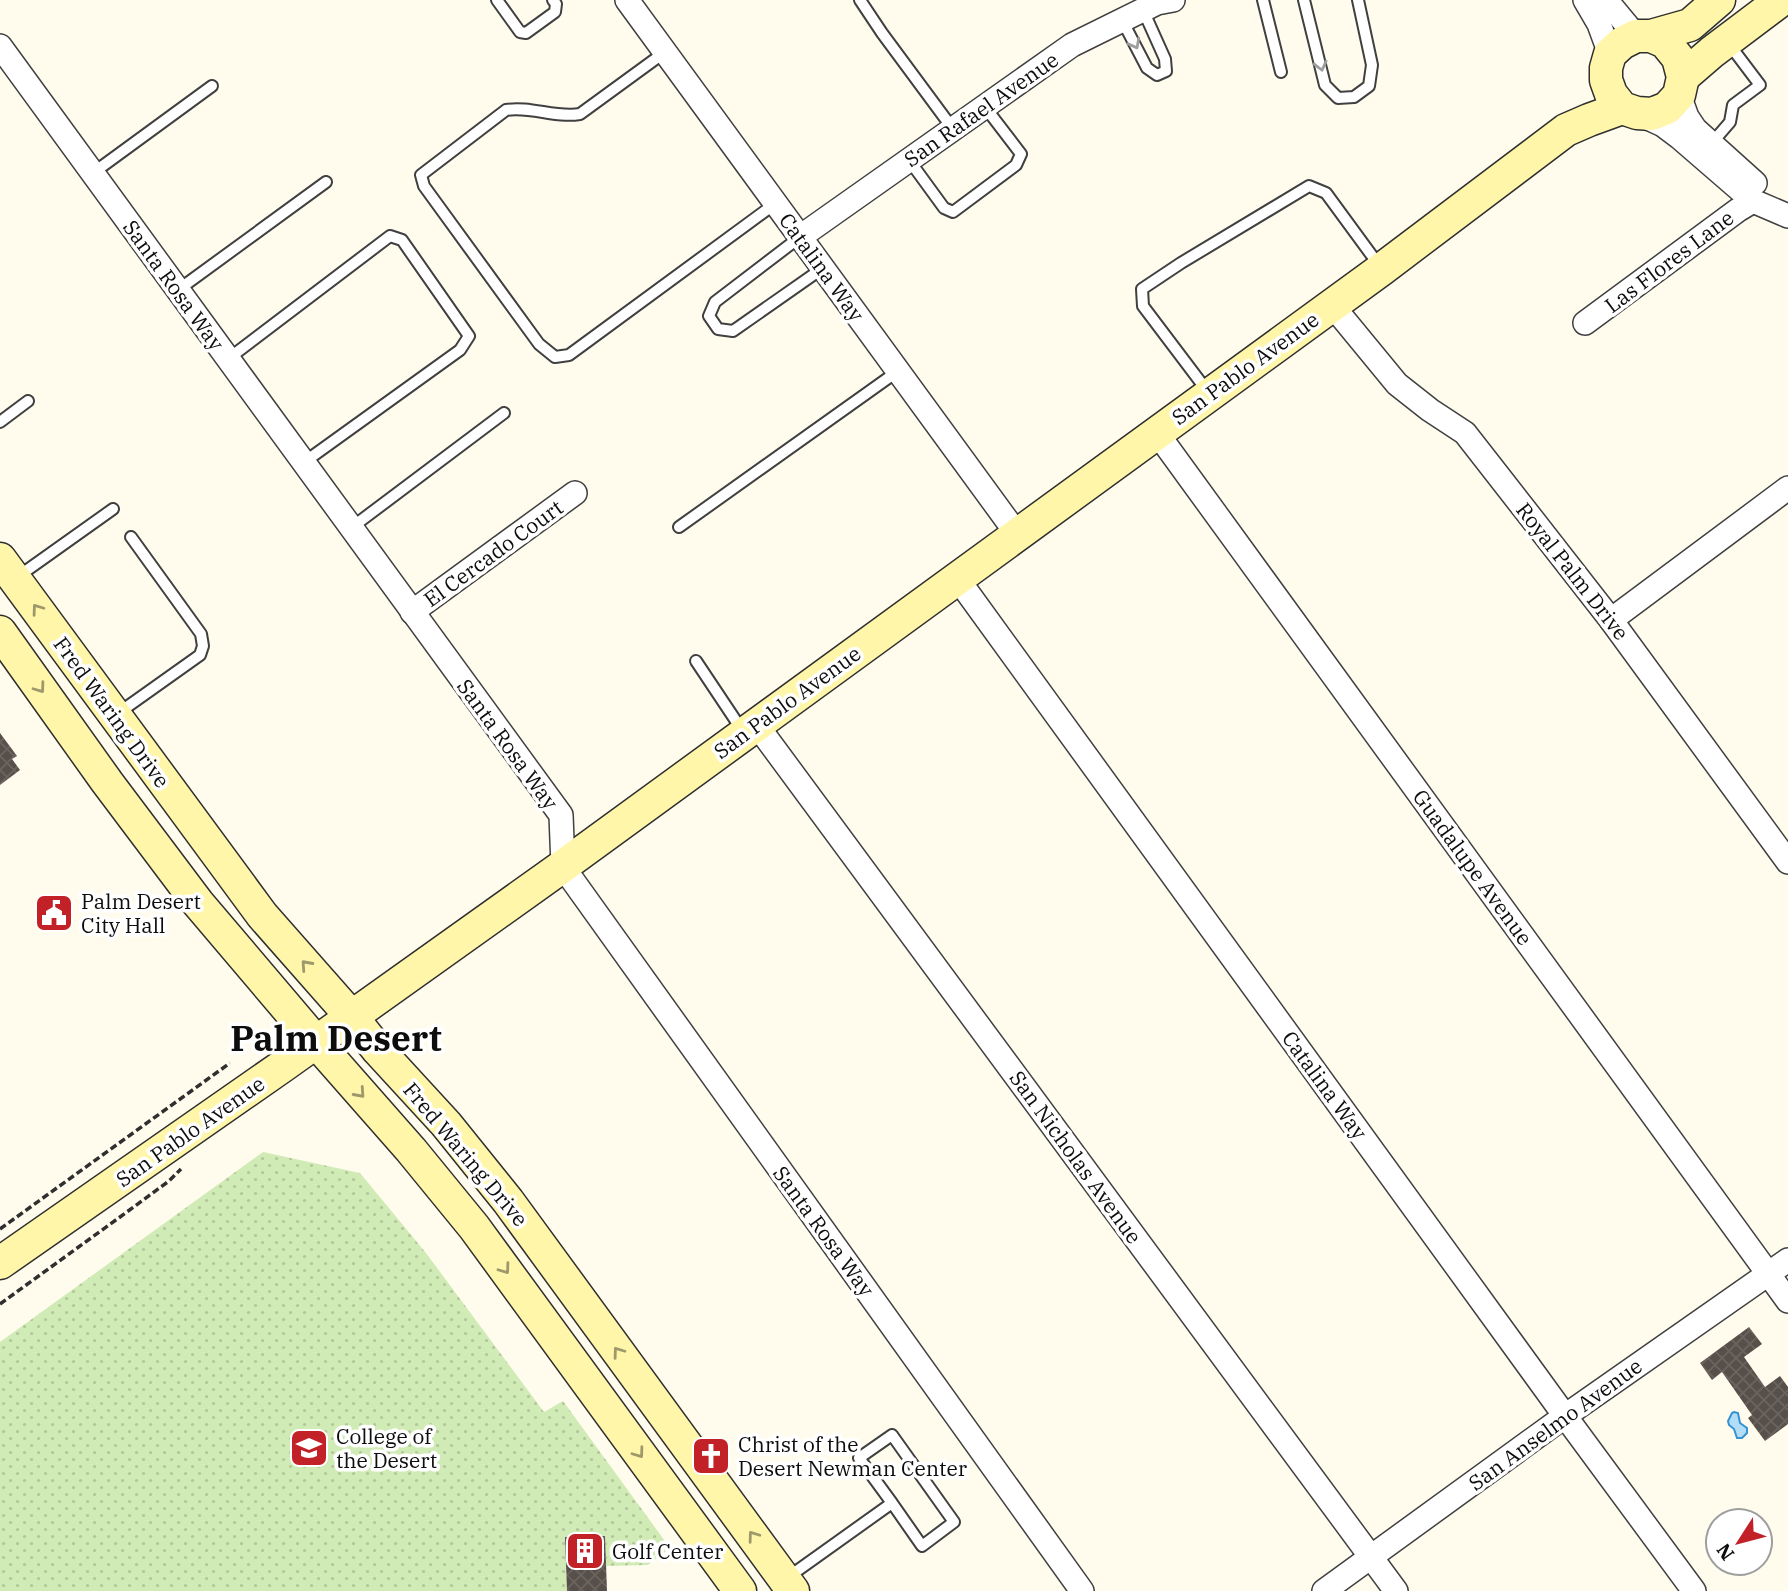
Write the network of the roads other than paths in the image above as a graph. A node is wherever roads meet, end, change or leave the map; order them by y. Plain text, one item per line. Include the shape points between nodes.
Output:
1 (497, 0) edge
2 (553, 0) edge
3 (627, 0) edge
4 (860, 0) edge
5 (1173, 0) edge
6 (1263, 0) edge
7 (1304, 0) edge
8 (1358, 0) edge
9 (1585, 0) edge
10 (1606, 0) edge
11 (1719, 0) edge
12 (1781, 0) edge
13 (1143, 10) junction
14 (1122, 20) junction
15 (1644, 36) junction
16 (1726, 41) junction
17 (0, 46) edge
18 (665, 52) junction
19 (1608, 67) junction
20 (1281, 72) dead end
21 (212, 86) dead end
22 (1681, 86) junction
23 (985, 107) junction
24 (1630, 111) junction
25 (953, 129) junction
26 (1566, 130) junction
27 (1712, 144) junction
28 (909, 160) junction
29 (93, 173) junction
30 (326, 182) dead end
31 (1753, 201) junction
32 (776, 203) junction
33 (1787, 213) edge
34 (800, 237) junction
35 (823, 268) junction
36 (1382, 269) junction
37 (178, 290) junction
38 (1332, 305) junction
39 (1585, 323) dead end
40 (228, 359) junction
41 (898, 371) junction
42 (1210, 394) junction
43 (28, 401) dead end
44 (504, 412) dead end
45 (0, 422) edge
46 (1157, 433) junction
47 (303, 463) junction
48 (1788, 488) edge
49 (575, 493) dead end
50 (113, 509) dead end
51 (679, 527) dead end
52 (351, 528) junction
53 (1017, 534) junction
54 (131, 537) dead end
55 (7, 569) edge
56 (957, 578) junction
57 (412, 612) junction
58 (1611, 620) junction
59 (0, 632) edge
60 (696, 661) dead end
61 (115, 716) junction
62 (750, 728) junction
63 (1788, 862) edge
64 (563, 866) junction
65 (351, 1016) junction
66 (316, 1042) junction
67 (1788, 1260) edge
68 (0, 1264) edge
69 (1768, 1274) junction
70 (1788, 1301) edge
71 (1565, 1416) junction
72 (892, 1503) junction
73 (1371, 1558) junction
74 (789, 1585) edge
75 (740, 1591) edge
76 (1082, 1591) edge
77 (1324, 1591) edge
78 (1396, 1591) edge
79 (1694, 1591) edge

1 - 2 lane via 520,32 527,33 555,12
3 - 18 street, Catalina Way
4 - 25 lane
5 - 13 street, San Rafael Avenue
6 - 20 lane
7 -> 8 lane via 1325,85 1338,98 1354,97 1369,86 1372,65
9 - 19 street via 1599,24
10 - 15 street
11 - 15 main road, San Pablo Avenue via 1690,25
12 - 16 main road, San Pablo Avenue
13 - 14 street, San Rafael Avenue
14 -> 13 lane via 1147,68 1157,75 1166,71 1165,58
14 - 23 street, San Rafael Avenue via 1072,45
15 - 19 main road, San Pablo Avenue via 1622,43
15 - 22 main road via 1665,42 1678,58
16 - 22 main road, San Pablo Avenue
16 - 27 lane via 1760,85 1733,105 1730,122
17 - 29 street, Santa Rosa Way
18 - 32 street, Catalina Way
18 - 32 lane via 580,114 506,110 421,175 424,186 539,344 555,357 569,355
19 - 24 main road via 1611,94
19 - 26 main road, San Pablo Avenue
21 - 29 lane
22 - 24 main road, San Pablo Avenue via 1667,107 1652,114
22 - 27 street via 1687,117
23 - 25 street, San Rafael Avenue
23 - 28 lane via 1021,154 1016,165 953,212 944,208
24 - 26 main road, San Pablo Avenue
24 - 31 street via 1663,125
25 - 28 street, San Rafael Avenue
26 - 36 main road, San Pablo Avenue
27 - 33 street
28 - 34 street, San Rafael Avenue
29 - 37 street, Santa Rosa Way
30 - 37 lane
31 - 33 street
31 - 39 street, Las Flores Lane
32 - 34 street, Catalina Way
34 - 35 street, Catalina Way
34 - 35 lane via 715,302 709,316 718,329 733,331
35 - 41 street, Catalina Way
36 - 38 main road, San Pablo Avenue
36 - 42 lane via 1326,193 1309,186 1142,289 1143,306
37 - 40 street, Santa Rosa Way
38 - 42 main road, San Pablo Avenue
38 - 58 street, Royal Palm Drive via 1397,384 1465,433
40 - 47 street, Santa Rosa Way
40 - 47 lane via 390,236 401,240 469,336 460,350
41 - 51 lane
41 - 53 street, Catalina Way
42 - 46 main road, San Pablo Avenue
43 - 45 lane
44 - 52 lane
46 - 53 main road, San Pablo Avenue
46 - 69 street, Guadalupe Avenue
47 - 52 street, Santa Rosa Way
48 - 58 street
49 - 57 street, El Cercado Court
50 - 55 lane
52 - 57 street, Santa Rosa Way
53 - 56 main road, San Pablo Avenue
54 - 61 lane via 201,634 203,646 200,655
61 -> 55 main road, Fred Waring Drive
56 - 62 main road, San Pablo Avenue
56 - 71 street, Catalina Way
57 - 64 street, Santa Rosa Way via 561,815
58 - 63 street, Royal Palm Drive
59 -> 66 main road, Fred Waring Drive via 181,881
60 - 62 lane
65 -> 61 main road, Fred Waring Drive via 262,915
62 - 64 main road, San Pablo Avenue
62 - 73 street, San Nicholas Avenue
64 - 65 main road, San Pablo Avenue
64 - 76 street, Santa Rosa Way
65 - 66 main road, San Pablo Avenue
74 -> 65 main road, Fred Waring Drive via 508,1202
66 - 68 main road, San Pablo Avenue
66 -> 75 main road, Fred Waring Drive via 474,1227
67 - 69 street, San Anselmo Avenue
69 - 70 street, Guadalupe Avenue
69 - 71 street, San Anselmo Avenue
71 - 73 street, San Anselmo Avenue
71 - 79 street, Catalina Way
72 - 72 lane via 922,1546 954,1522 892,1434 859,1458
72 - 74 lane
73 - 77 street, San Anselmo Avenue
73 - 78 street, San Nicholas Avenue

